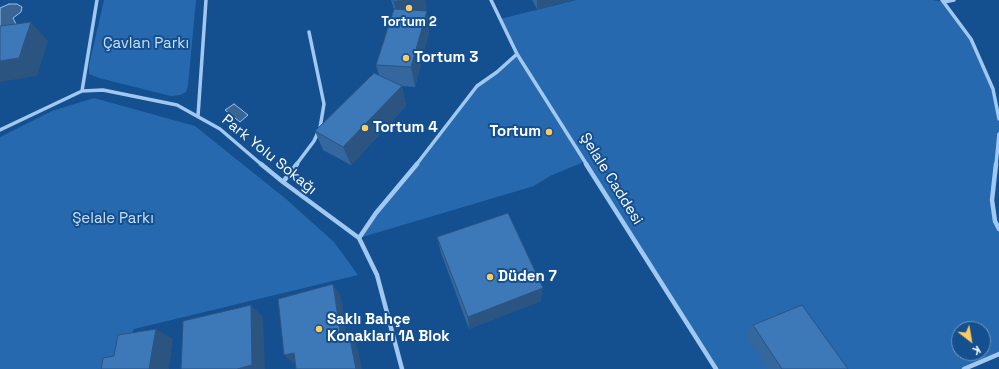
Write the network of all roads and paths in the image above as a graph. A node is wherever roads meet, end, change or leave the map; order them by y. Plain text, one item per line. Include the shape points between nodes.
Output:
1 (97, 0) edge
2 (206, 0) edge
3 (491, 0) edge
4 (954, 0) edge
5 (943, 1) edge
6 (309, 32) dead end
7 (517, 54) junction
8 (82, 90) junction
9 (198, 116) junction
10 (999, 119) edge
11 (0, 130) edge
12 (999, 134) edge
13 (283, 182) junction
14 (999, 229) edge
15 (359, 238) junction
16 (999, 354) edge
17 (402, 369) edge
18 (716, 369) edge
19 (964, 369) edge

1 - 8 street
2 - 9 street
3 - 7 street, Şelale Caddesi
4 - 5 street
5 - 10 street via 971,39 982,62 993,89
6 - 13 street via 324,104 320,128 314,141
7 - 15 street via 477,86
7 - 18 street, Şelale Caddesi
8 - 9 street, Park Yolu Sokağı via 103,90 177,105
8 - 11 street, Park Yolu Sokağı
9 - 13 street, Park Yolu Sokağı via 220,128
12 - 14 street via 992,200 994,221
13 - 15 street, Park Yolu Sokağı
15 - 17 street via 377,275
16 - 19 street

